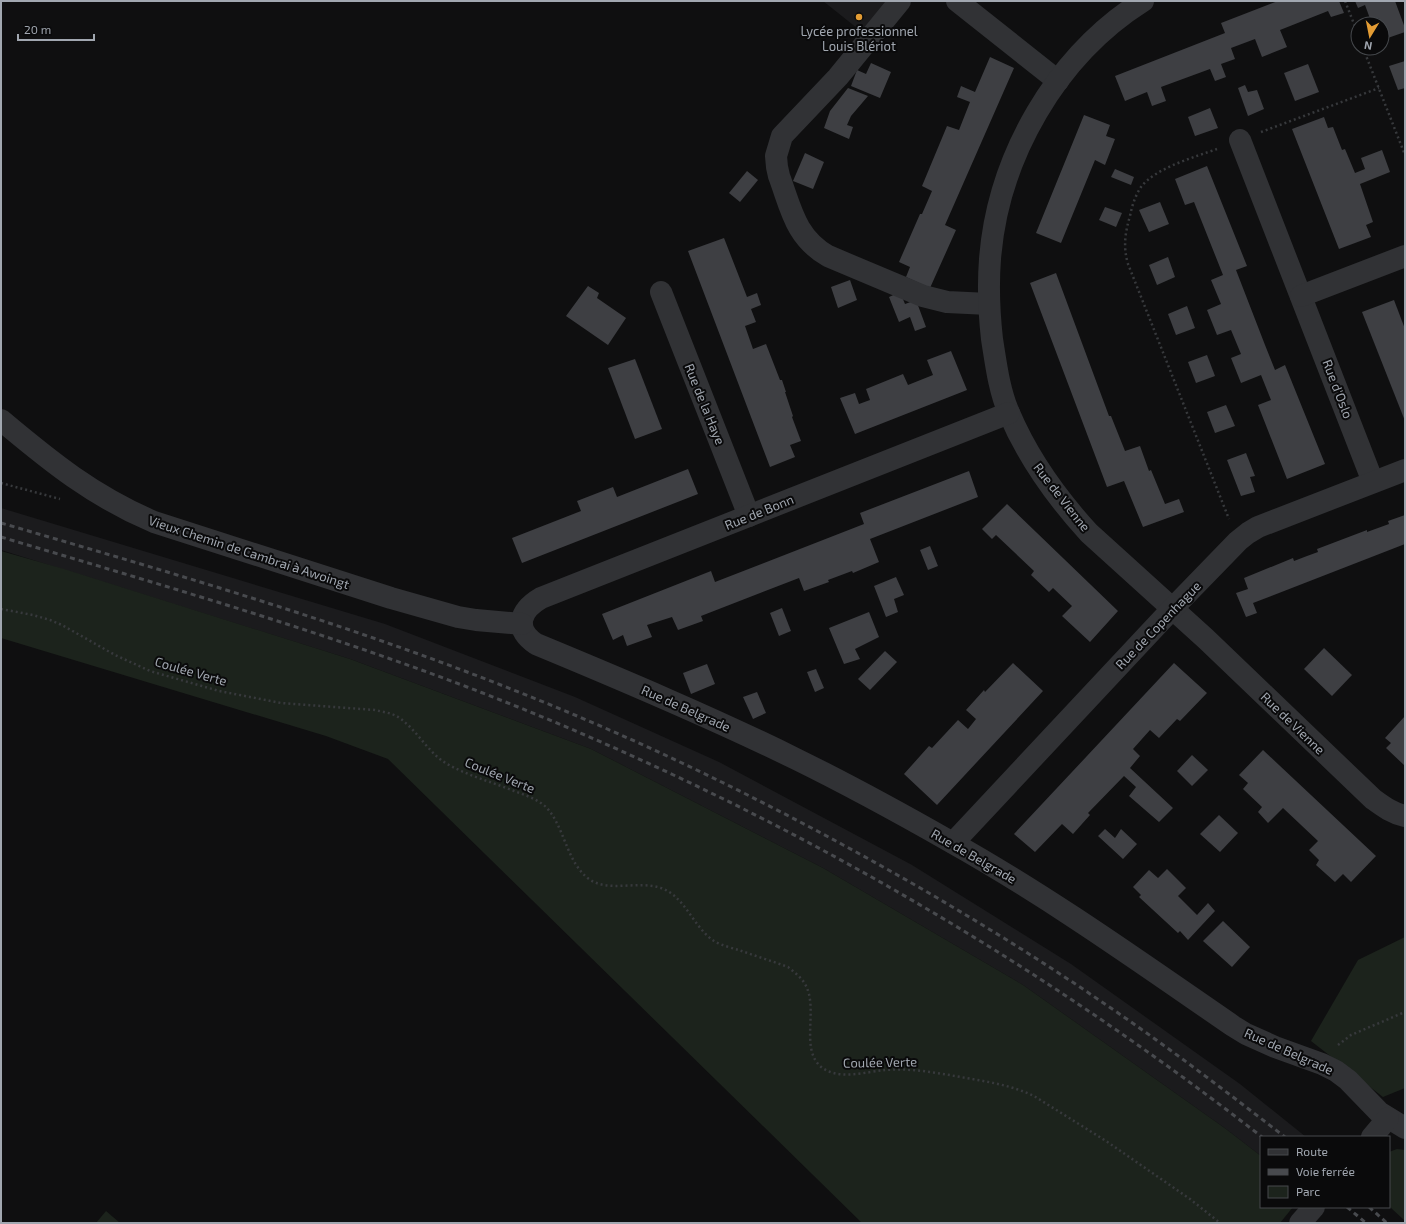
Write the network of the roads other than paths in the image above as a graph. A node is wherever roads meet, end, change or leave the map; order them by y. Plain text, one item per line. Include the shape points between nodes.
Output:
1 (900, 1) edge
2 (957, 1) edge
3 (1143, 1) edge
4 (1058, 81) junction
5 (1240, 140) road end
6 (1405, 256) edge
7 (661, 292) dead end
8 (1301, 296) junction
9 (989, 304) junction
10 (1009, 413) junction
11 (1, 420) edge
12 (1405, 470) edge
13 (1373, 482) junction
14 (749, 516) junction
15 (1172, 609) junction
16 (522, 624) junction
17 (1405, 816) edge
18 (953, 843) junction
19 (1396, 1123) edge
20 (1374, 1136) edge

1 - 9 street via 834,82 782,136 776,156 779,176 801,232 818,250 923,296 947,302
2 - 4 street
3 - 4 street, Rue de Vienne via 1103,32
4 - 9 street, Rue de Vienne via 1041,105 1018,147 1004,189 993,235
5 - 8 street, Rue d'Oslo
6 - 8 street
7 - 14 street, Rue de la Haye
8 - 13 street, Rue d'Oslo
9 - 10 street, Rue de Vienne via 998,377
10 - 14 street, Rue de Bonn
10 - 15 street, Rue de Vienne via 1045,480 1074,517 1104,548
11 - 16 street, Vieux Chemin de Cambrai à Awoingt via 85,486 129,512 154,522 451,615
12 - 13 street, Rue de Copenhague
13 - 15 street, Rue de Copenhague via 1248,532
14 - 16 street, Rue de Bonn via 541,598 527,609
15 - 17 street, Rue de Vienne via 1373,799 1388,811
15 - 18 street, Rue de Copenhague
16 - 18 street, Rue de Belgrade via 523,632 536,644 655,694 795,758
18 - 19 street, Rue de Belgrade via 1054,904 1240,1030 1336,1071
19 - 20 street

